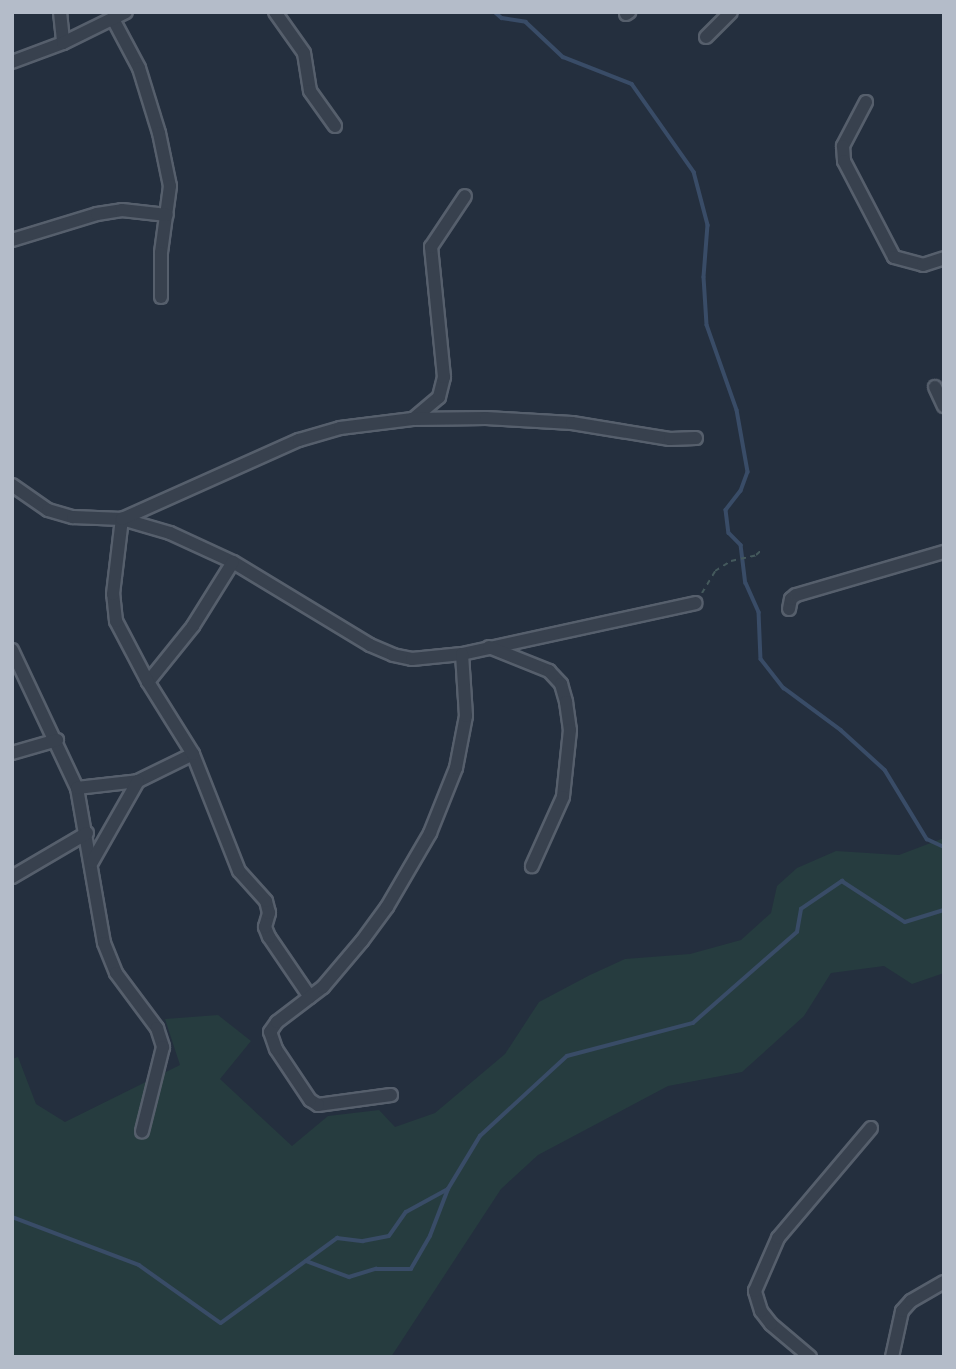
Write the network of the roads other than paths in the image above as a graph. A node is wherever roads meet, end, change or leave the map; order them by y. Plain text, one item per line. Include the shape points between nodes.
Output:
1 (60, 12) edge
2 (125, 12) edge
3 (275, 12) edge
4 (731, 12) edge
5 (113, 19) junction
6 (706, 37) dead end
7 (63, 43) junction
8 (12, 62) edge
9 (866, 102) dead end
10 (335, 126) dead end
11 (465, 195) dead end
12 (167, 215) junction
13 (12, 240) edge
14 (944, 258) edge
15 (161, 298) dead end
16 (935, 387) dead end
17 (944, 406) edge
18 (412, 419) junction
19 (696, 438) dead end
20 (12, 485) edge
21 (121, 519) junction
22 (944, 552) edge
23 (233, 562) junction
24 (696, 603) road end
25 (789, 609) dead end
26 (488, 647) junction
27 (12, 650) edge
28 (461, 654) junction
29 (148, 682) junction
30 (57, 740) junction
31 (12, 753) edge
32 (193, 754) junction
33 (138, 781) junction
34 (77, 788) junction
35 (87, 833) junction
36 (92, 862) junction
37 (532, 866) dead end
38 (12, 877) edge
39 (310, 996) junction
40 (391, 1095) dead end
41 (871, 1128) dead end
42 (142, 1131) dead end
43 (944, 1282) edge
44 (810, 1357) edge
45 (892, 1357) edge

1 - 7 street
2 - 5 street
3 - 10 street via 304,53 310,90
4 - 6 street
5 - 7 street
5 - 12 street via 139,68 159,133 170,186
7 - 8 street
9 - 14 street via 843,146 844,161 894,257 923,265
11 - 18 street via 431,247 444,377 439,397
12 - 13 street via 122,210 97,214
12 - 15 street
16 - 17 street
18 - 19 street via 572,423 670,439
18 - 21 street via 340,428 299,440
20 - 21 street via 48,510 73,517
21 - 23 street via 170,533
21 - 29 street via 113,606 116,621
22 - 25 street via 796,595
23 - 28 street via 393,656 412,659
23 - 29 street via 193,626
24 - 26 street
26 - 28 street
26 - 37 street via 549,671 561,684 566,702 570,730 563,797
27 - 30 street
28 - 39 street via 466,716 456,768 430,833 362,941 323,988
29 - 32 street
30 - 31 street
30 - 34 street
32 - 33 street
32 - 39 street via 239,871 266,901 269,937
33 - 34 street
33 - 36 street
34 - 35 street
35 - 36 street
35 - 38 street
36 - 42 street via 104,943 116,973 157,1028 163,1047
39 - 40 street via 270,1032 310,1100 331,1106
41 - 44 street via 778,1238 755,1291 771,1324
43 - 45 street via 902,1311

